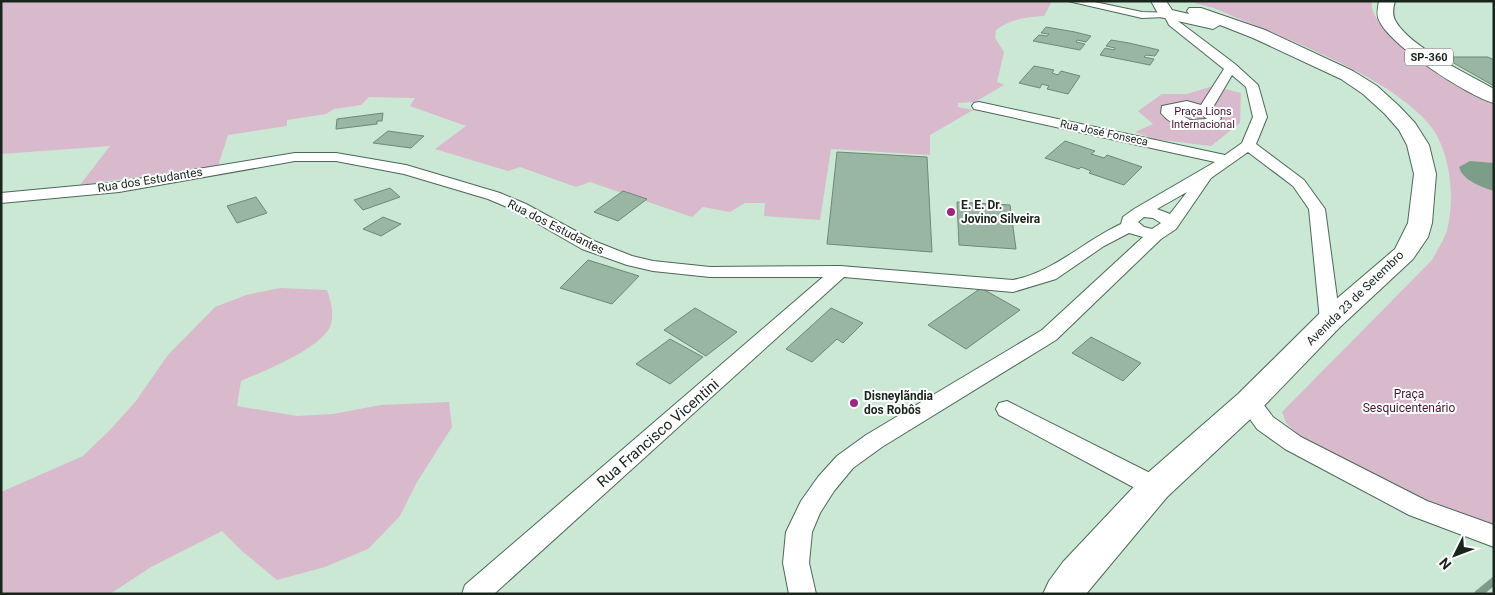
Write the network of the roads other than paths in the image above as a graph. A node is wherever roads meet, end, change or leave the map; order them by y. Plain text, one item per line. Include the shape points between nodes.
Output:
1 (1073, 1) edge
2 (1387, 1) edge
3 (1178, 15) edge
4 (1275, 42) junction
5 (1231, 67) junction
6 (1494, 97) edge
7 (979, 106) dead end
8 (1205, 110) dead end
9 (1248, 145) junction
10 (1228, 160) junction
11 (1211, 172) junction
12 (1, 198) edge
13 (1140, 212) junction
14 (1130, 226) junction
15 (1163, 230) junction
16 (840, 271) junction
17 (1330, 320) junction
18 (1249, 402) junction
19 (1007, 409) dead end
20 (1155, 487) junction
21 (1494, 536) edge
22 (475, 594) edge
23 (803, 594) edge
24 (1063, 594) edge

1 - 3 street via 1142,15
2 - 6 street, SP-360 via 1385,14 1388,22 1404,40
3 - 4 street
3 - 4 street, Avenida 23 de Setembro via 1219,18
3 - 5 street
4 - 17 street, Avenida 23 de Setembro via 1347,75 1370,90 1408,127 1418,145 1425,174 1420,223 1404,254
5 - 8 street
5 - 9 street via 1252,85 1258,105 1260,117
7 - 10 street, Rua José Fonseca
9 - 10 street
9 - 17 street via 1299,182 1311,196 1317,209
10 - 11 street
11 - 13 street
11 - 15 street
12 - 16 street, Rua dos Estudantes via 119,186 295,157 336,157 406,170 494,196 588,245 627,260 676,270 710,272
13 - 14 street via 1128,221
13 - 15 street via 1158,214 1169,220
14 - 15 street via 1138,231
14 - 16 street, Rua dos Estudantes via 1099,241 1053,274 1012,286
15 - 23 street via 1050,335 874,441 845,462 815,500 799,532 796,562
16 - 22 street, Rua Francisco Vicentini
17 - 18 street, Avenida 23 de Setembro
18 - 20 street, Avenida 23 de Setembro
18 - 21 street via 1266,423 1293,443 1418,508
19 - 20 street
20 - 24 street, Avenida 23 de Setembro

